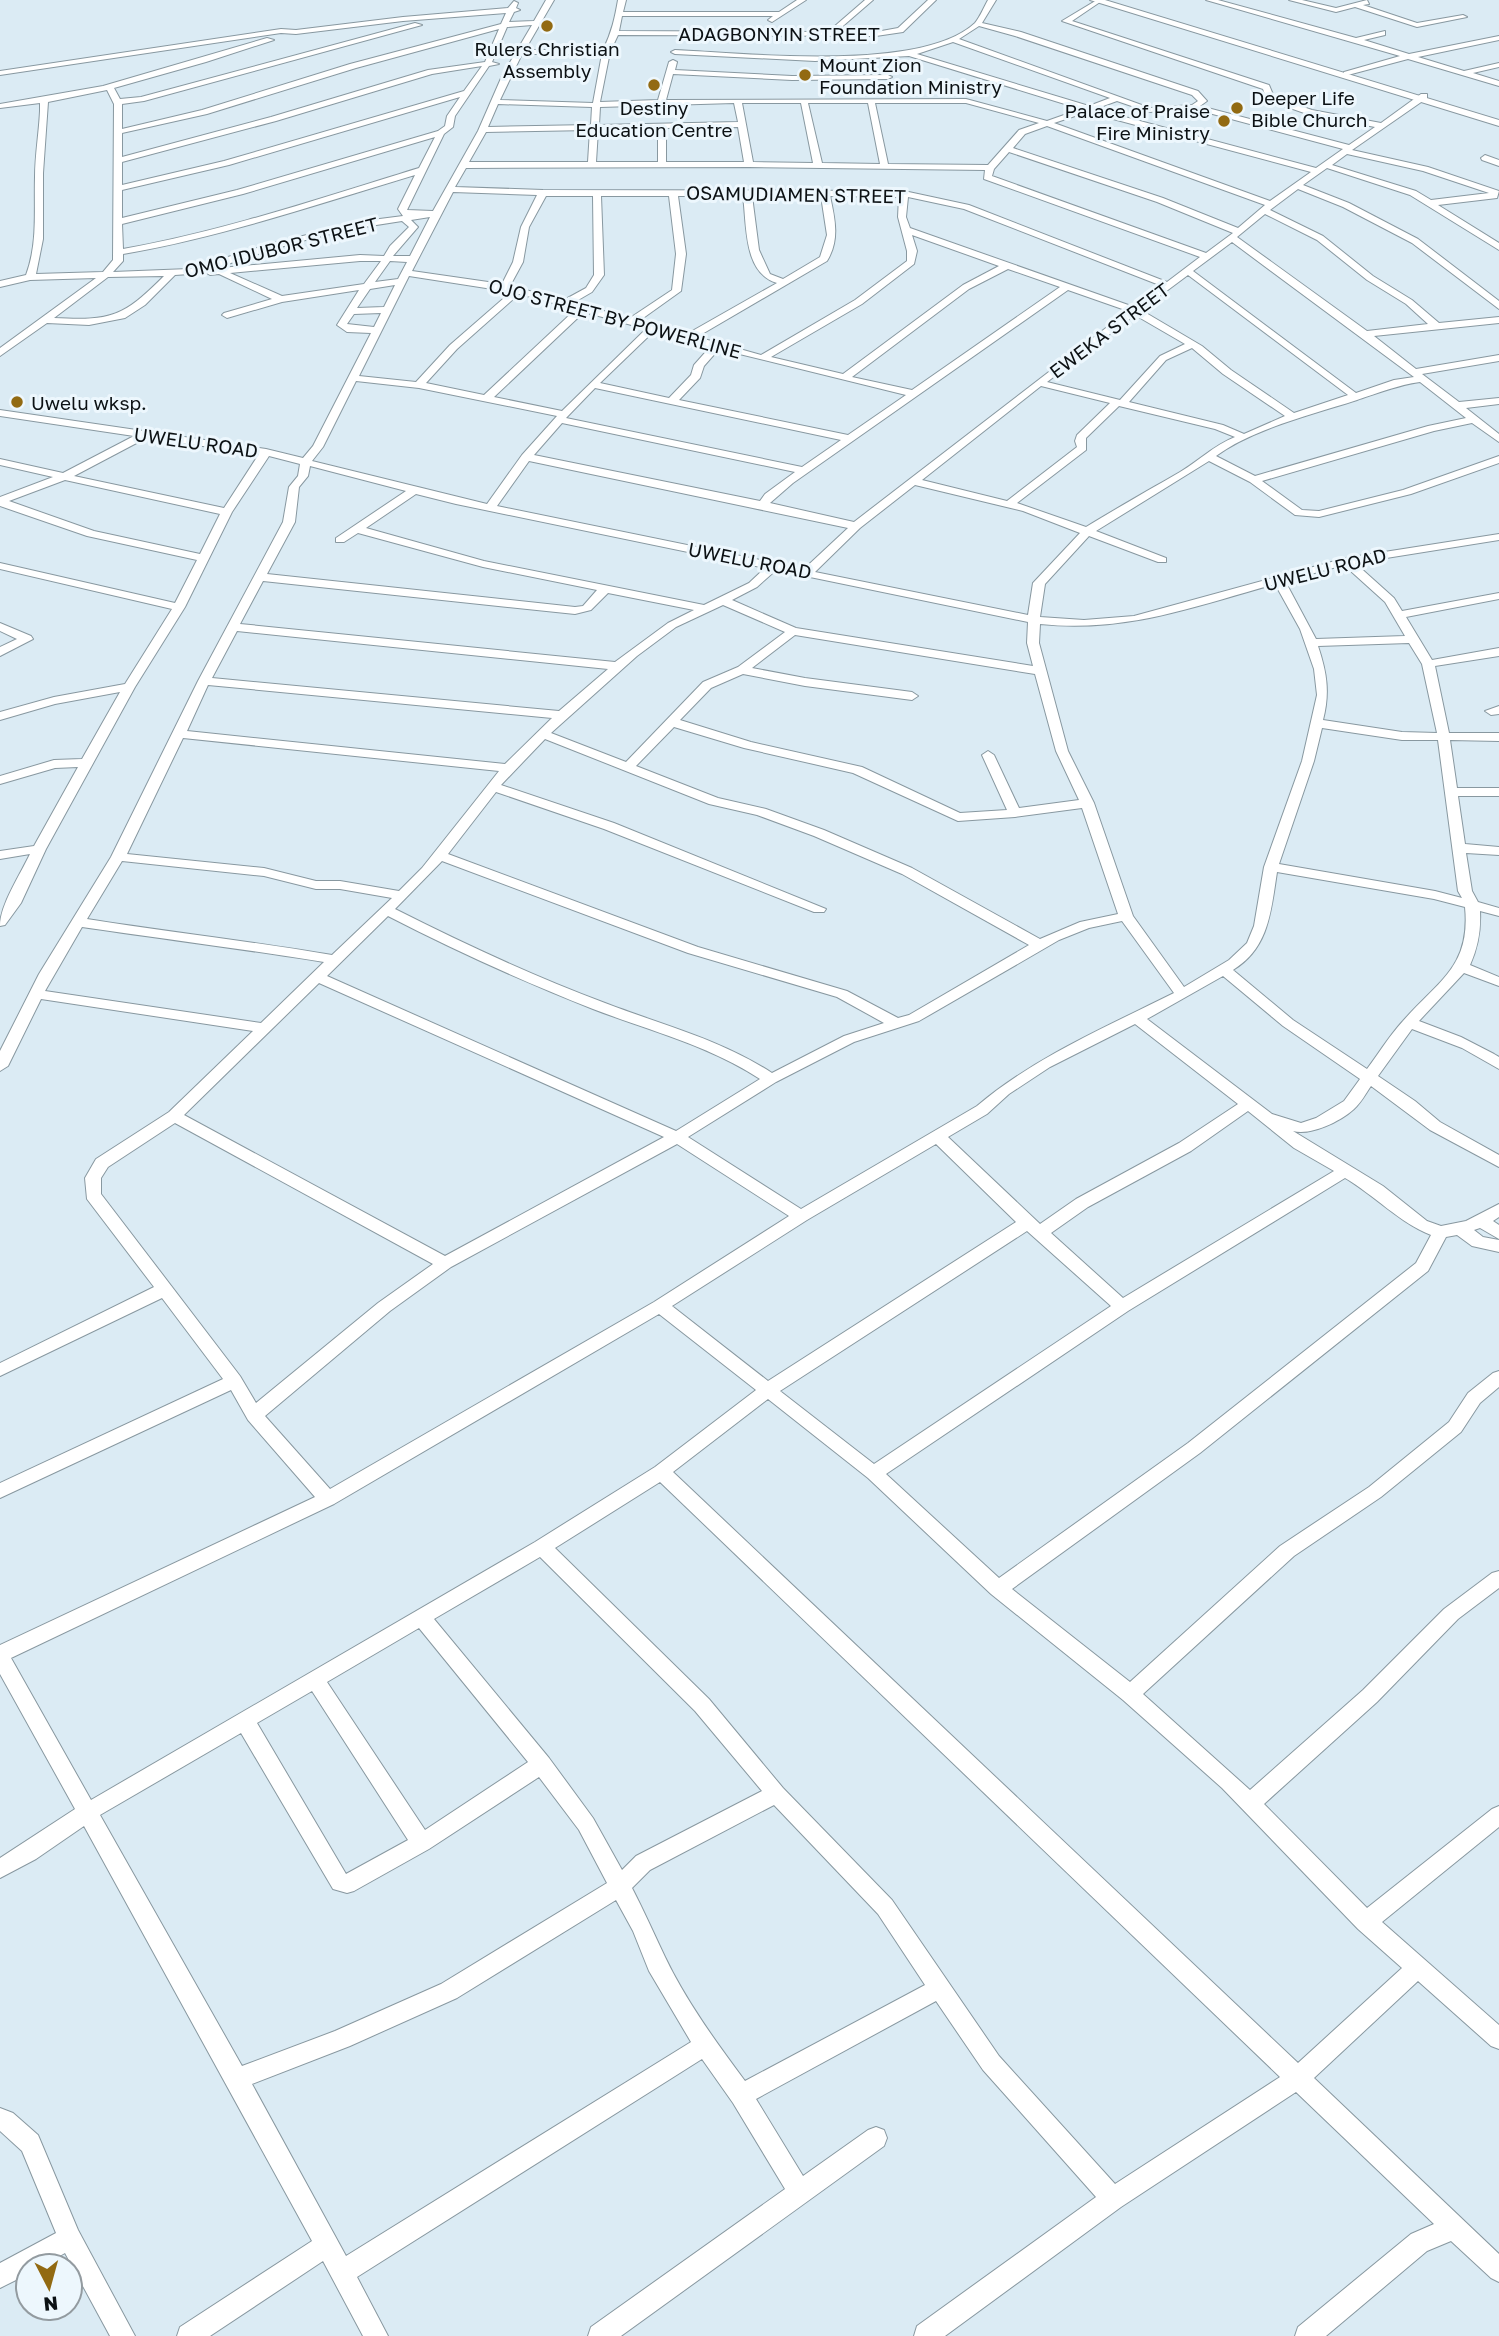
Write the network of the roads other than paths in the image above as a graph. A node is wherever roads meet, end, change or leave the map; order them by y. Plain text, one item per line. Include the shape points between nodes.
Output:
1 (515, 0) edge
2 (550, 0) edge
3 (622, 0) edge
4 (732, 0) edge
5 (802, 0) edge
6 (869, 0) edge
7 (932, 0) edge
8 (992, 0) edge
9 (1111, 0) edge
10 (1210, 0) edge
11 (1293, 0) edge
12 (1372, 0) edge
13 (1097, 1) edge
14 (1356, 5) junction
15 (513, 10) junction
16 (617, 14) junction
17 (457, 15) junction
18 (734, 16) junction
19 (775, 17) junction
20 (1463, 17) dead end
21 (536, 23) junction
22 (978, 24) junction
23 (506, 26) junction
24 (296, 32) junction
25 (615, 33) junction
26 (680, 33) junction
27 (1382, 33) dead end
28 (735, 34) junction
29 (769, 34) junction
30 (828, 35) junction
31 (1499, 38) edge
32 (953, 39) junction
33 (1356, 40) junction
34 (522, 52) junction
35 (606, 52) junction
36 (675, 52) junction
37 (909, 54) junction
38 (1409, 56) junction
39 (799, 58) junction
40 (488, 63) junction
41 (513, 65) junction
42 (1499, 65) edge
43 (671, 72) junction
44 (0, 73) edge
45 (1463, 73) junction
46 (1348, 74) junction
47 (480, 75) junction
48 (506, 76) junction
49 (888, 77) dead end
50 (792, 78) junction
51 (1499, 84) edge
52 (110, 87) junction
53 (466, 93) junction
54 (1421, 97) junction
55 (1116, 99) junction
56 (788, 100) junction
57 (738, 101) junction
58 (804, 101) junction
59 (872, 101) junction
60 (44, 102) junction
61 (117, 102) junction
62 (494, 102) junction
63 (661, 103) junction
64 (596, 105) junction
65 (0, 106) edge
66 (1194, 107) junction
67 (1086, 109) junction
68 (1499, 121) edge
69 (1046, 123) junction
70 (742, 124) junction
71 (662, 125) junction
72 (1380, 125) junction
73 (593, 126) junction
74 (482, 130) junction
75 (118, 132) junction
76 (441, 134) junction
77 (1009, 149) junction
78 (1347, 149) junction
79 (1485, 158) dead end
80 (119, 160) junction
81 (662, 163) junction
82 (1499, 163) edge
83 (749, 164) junction
84 (464, 165) junction
85 (592, 165) junction
86 (818, 165) junction
87 (884, 165) junction
88 (990, 168) junction
89 (1321, 168) junction
90 (422, 170) junction
91 (1297, 186) junction
92 (119, 188) junction
93 (450, 189) junction
94 (673, 192) junction
95 (597, 193) junction
96 (825, 193) junction
97 (543, 194) junction
98 (747, 194) junction
99 (904, 194) junction
100 (1499, 194) edge
101 (1430, 203) junction
102 (1268, 207) junction
103 (434, 214) junction
104 (405, 219) junction
105 (118, 222) junction
106 (414, 227) junction
107 (430, 228) junction
108 (906, 230) junction
109 (1235, 235) junction
110 (1499, 247) edge
111 (119, 252) junction
112 (1207, 256) junction
113 (386, 259) junction
114 (413, 259) junction
115 (1006, 266) junction
116 (221, 271) junction
117 (1188, 271) junction
118 (190, 272) junction
119 (171, 274) junction
120 (104, 276) junction
121 (30, 277) junction
122 (405, 277) junction
123 (783, 282) junction
124 (0, 285) edge
125 (1168, 285) junction
126 (505, 287) junction
127 (366, 288) junction
128 (1065, 288) junction
129 (517, 291) junction
130 (281, 299) junction
131 (566, 303) junction
132 (1499, 306) edge
133 (583, 308) junction
134 (389, 310) junction
135 (1134, 310) junction
136 (353, 311) junction
137 (227, 315) dead end
138 (45, 320) junction
139 (1499, 320) edge
140 (632, 321) junction
141 (653, 327) junction
142 (1438, 328) junction
143 (379, 330) junction
144 (1365, 334) junction
145 (688, 338) junction
146 (1192, 344) junction
147 (717, 345) junction
148 (0, 353) edge
149 (764, 357) junction
150 (1499, 358) edge
151 (1418, 375) junction
152 (352, 378) junction
153 (844, 378) junction
154 (1039, 383) junction
155 (419, 385) junction
156 (593, 385) junction
157 (915, 394) junction
158 (1356, 397) junction
159 (487, 398) junction
160 (672, 401) junction
161 (1499, 401) edge
162 (1120, 402) junction
163 (1454, 406) junction
164 (0, 412) edge
165 (1293, 416) junction
166 (562, 417) junction
167 (1472, 421) junction
168 (143, 435) junction
169 (1245, 438) junction
170 (851, 439) junction
171 (1499, 439) edge
172 (265, 452) junction
173 (1207, 456) junction
174 (526, 457) junction
175 (1499, 459) edge
176 (0, 462) edge
177 (305, 463) junction
178 (805, 471) junction
179 (64, 477) junction
180 (508, 479) junction
181 (1254, 480) junction
182 (913, 481) junction
183 (415, 490) junction
184 (0, 501) edge
185 (466, 503) junction
186 (763, 505) junction
187 (1008, 505) junction
188 (490, 508) junction
189 (226, 512) junction
190 (856, 526) junction
191 (357, 529) junction
192 (1088, 531) junction
193 (1483, 537) junction
194 (1499, 537) edge
195 (340, 540) dead end
196 (1499, 550) edge
197 (204, 558) junction
198 (1162, 561) dead end
199 (1346, 561) junction
200 (775, 565) junction
201 (0, 566) edge
202 (808, 572) junction
203 (260, 577) junction
204 (1278, 580) junction
205 (606, 588) junction
206 (1499, 596) edge
207 (722, 600) junction
208 (179, 607) junction
209 (702, 608) junction
210 (1401, 615) junction
211 (1034, 620) junction
212 (0, 627) edge
213 (234, 627) junction
214 (793, 631) junction
215 (1414, 639) junction
216 (1311, 643) junction
217 (0, 652) edge
218 (1499, 652) edge
219 (1428, 664) junction
220 (619, 667) junction
221 (742, 670) junction
222 (1041, 671) junction
223 (204, 681) junction
224 (129, 687) junction
225 (912, 696) dead end
226 (562, 715) junction
227 (0, 716) edge
228 (672, 722) junction
229 (1316, 723) junction
230 (181, 734) junction
231 (543, 734) junction
232 (1444, 737) junction
233 (1499, 737) edge
234 (988, 755) dead end
235 (88, 763) junction
236 (629, 766) junction
237 (508, 768) junction
238 (0, 780) edge
239 (493, 787) junction
240 (1451, 792) junction
241 (1499, 792) edge
242 (1087, 803) junction
243 (1015, 813) junction
244 (1461, 848) junction
245 (39, 849) junction
246 (1499, 851) edge
247 (0, 855) edge
248 (439, 856) junction
249 (118, 857) junction
250 (1271, 867) junction
251 (401, 895) junction
252 (1472, 904) junction
253 (819, 909) dead end
254 (386, 910) junction
255 (1499, 912) edge
256 (1126, 916) junction
257 (0, 922) edge
258 (78, 922) junction
259 (1041, 946) junction
260 (335, 960) junction
261 (1462, 967) junction
262 (1224, 970) junction
263 (317, 977) junction
264 (1499, 982) edge
265 (36, 994) junction
266 (1182, 995) junction
267 (1135, 1017) junction
268 (1409, 1023) junction
269 (898, 1024) junction
270 (264, 1028) junction
271 (1499, 1064) edge
272 (0, 1066) edge
273 (1369, 1077) junction
274 (771, 1079) junction
275 (1248, 1104) junction
276 (174, 1116) junction
277 (938, 1136) junction
278 (1301, 1136) junction
279 (677, 1137) junction
280 (1499, 1161) edge
281 (1344, 1172) junction
282 (1499, 1209) edge
283 (801, 1216) junction
284 (1483, 1222) junction
285 (1033, 1228) junction
286 (1462, 1230) junction
287 (1440, 1232) junction
288 (1499, 1234) edge
289 (1499, 1245) edge
290 (445, 1263) junction
291 (164, 1289) junction
292 (660, 1306) junction
293 (1122, 1307) junction
294 (0, 1370) edge
295 (1499, 1377) edge
296 (234, 1381) junction
297 (768, 1390) junction
298 (254, 1415) junction
299 (661, 1472) junction
300 (874, 1473) junction
301 (0, 1491) edge
302 (328, 1499) junction
303 (542, 1548) junction
304 (1499, 1578) edge
305 (998, 1589) junction
306 (422, 1618) junction
307 (0, 1655) edge
308 (315, 1680) junction
309 (1130, 1694) junction
310 (245, 1721) junction
311 (542, 1765) junction
312 (776, 1794) junction
313 (1250, 1803) junction
314 (88, 1812) junction
315 (1499, 1815) edge
316 (422, 1843) junction
317 (0, 1869) edge
318 (619, 1886) junction
319 (1366, 1922) junction
320 (1417, 1968) junction
321 (940, 1988) junction
322 (1499, 2039) edge
323 (705, 2045) junction
324 (1298, 2078) junction
325 (237, 2079) junction
326 (741, 2095) junction
327 (0, 2119) edge
328 (876, 2138) dead end
329 (800, 2193) junction
330 (1113, 2199) junction
331 (1454, 2228) junction
332 (70, 2238) junction
333 (326, 2245) junction
334 (1499, 2270) edge
335 (341, 2273) junction
336 (0, 2276) edge
337 (926, 2335) edge
338 (123, 2336) edge
339 (189, 2336) edge
340 (376, 2336) edge
341 (600, 2336) edge
342 (1307, 2336) edge

1 - 15 street
2 - 21 street
3 - 16 street
4 - 18 street
5 - 19 street
6 - 30 street
7 - 30 street, ADAGBONYIN STREET via 894,32
8 - 22 street
9 - 46 main road
10 - 33 street
11 - 14 street via 1331,9
12 - 14 street
13 - 54 main road
13 - 72 street via 1066,20 1266,87 1270,98 1279,102
14 - 20 street via 1417,25
15 - 17 street
15 - 23 street
16 - 18 street
16 - 25 street
17 - 24 street
17 - 61 street
18 - 19 street
18 - 28 street
19 - 29 street
21 - 23 street
21 - 34 street
22 - 32 street
22 - 66 street via 1195,93 1203,101
23 - 40 street
23 - 75 street
24 - 44 street via 234,37
24 - 52 street
25 - 26 street, ADAGBONYIN STREET
25 - 35 street
26 - 28 street, ADAGBONYIN STREET
26 - 36 street
27 - 33 street
28 - 29 street, ADAGBONYIN STREET
29 - 30 street, ADAGBONYIN STREET
31 - 38 street
32 - 37 street
32 - 55 street
33 - 38 street
34 - 35 street
34 - 41 street
35 - 64 street
36 - 39 street
36 - 43 street
37 - 39 street
37 - 67 street
38 - 45 street
38 - 46 street
39 - 50 street
40 - 41 street
40 - 47 street
40 - 80 street via 430,73
41 - 48 street
42 - 45 street
43 - 50 street
43 - 63 street
45 - 51 street
46 - 54 main road
47 - 48 street
47 - 53 street
48 - 62 street
49 - 50 street
50 - 56 street
52 - 60 street
52 - 61 street
53 - 76 street
53 - 92 street via 226,163
54 - 68 main road
54 - 72 street, EWEKA STREET
55 - 66 street via 1156,111
55 - 67 street
56 - 57 street
56 - 58 street
57 - 63 street
57 - 70 street
58 - 59 street
58 - 86 street
59 - 69 street via 966,101
59 - 87 street
60 - 65 street
60 - 121 street via 38,259
61 - 75 street
62 - 64 street
62 - 74 street
63 - 64 street
64 - 73 street
66 - 78 street
67 - 69 street
67 - 89 street
69 - 77 street via 1022,132
69 - 102 street
70 - 71 street
70 - 83 street
71 - 73 street
71 - 81 street
72 - 78 street, EWEKA STREET
73 - 74 street
73 - 85 street
74 - 84 street
75 - 80 street
76 - 90 street
76 - 105 street
77 - 88 street
77 - 109 street via 1160,200
78 - 89 street, EWEKA STREET
78 - 100 street
79 - 82 street
80 - 92 street
81 - 83 street
81 - 85 street
83 - 86 street
84 - 85 street
84 - 93 street
86 - 87 street
87 - 88 street
88 - 112 street via 987,177
89 - 91 street, EWEKA STREET
89 - 101 street via 1413,193
90 - 103 street via 402,211
90 - 111 street via 223,230
91 - 102 street, EWEKA STREET
91 - 132 street via 1415,241
92 - 105 street
93 - 97 street, OSAMUDIAMEN STREET
93 - 103 street
94 - 95 street, OSAMUDIAMEN STREET
94 - 98 street, OSAMUDIAMEN STREET
94 - 140 street via 681,254 676,291
95 - 97 street, OSAMUDIAMEN STREET
95 - 131 street via 600,275 589,290
96 - 98 street, OSAMUDIAMEN STREET
96 - 99 street, OSAMUDIAMEN STREET
96 - 123 street via 831,248 824,259
97 - 126 street via 525,227 518,262
98 - 123 street via 761,269
99 - 108 street
99 - 125 street, OSAMUDIAMEN STREET via 966,207
100 - 101 street
101 - 110 street via 1484,233
102 - 109 street, EWEKA STREET
102 - 142 street via 1320,238
103 - 104 street, OMO IDUBOR STREET
103 - 107 street
104 - 106 street
104 - 118 street, OMO IDUBOR STREET via 272,246
105 - 111 street
106 - 107 street
106 - 113 street
107 - 114 street
108 - 115 street
108 - 149 street via 911,261 900,272
109 - 112 street, EWEKA STREET
109 - 144 street
111 - 120 street via 118,261
112 - 117 street, EWEKA STREET
113 - 114 street
113 - 116 street
113 - 127 street
114 - 122 street
115 - 128 street
115 - 153 street via 967,288
116 - 118 street
116 - 130 street
117 - 125 street, EWEKA STREET
117 - 158 street
118 - 119 street, OMO IDUBOR STREET
119 - 120 street, OMO IDUBOR STREET
119 - 138 street via 118,318
120 - 121 street, OMO IDUBOR STREET
120 - 138 street
121 - 124 street, OMO IDUBOR STREET
122 - 126 street, OJO STREET BY POWERLINE
122 - 127 street, OJO STREET BY POWERLINE
122 - 134 street
123 - 145 street
125 - 135 street, EWEKA STREET
126 - 129 street, OJO STREET BY POWERLINE
127 - 130 street, OJO STREET BY POWERLINE
127 - 136 street
128 - 135 street
128 - 157 street
129 - 131 street, OJO STREET BY POWERLINE
129 - 155 street via 459,341
130 - 137 street, OJO STREET BY POWERLINE
131 - 133 street, OJO STREET BY POWERLINE
133 - 140 street, OJO STREET BY POWERLINE
133 - 159 street
134 - 136 street
134 - 143 street
135 - 146 street
135 - 154 street, EWEKA STREET
136 - 143 street via 343,328
138 - 148 street
139 - 142 street
140 - 141 street, OJO STREET BY POWERLINE
141 - 145 street, OJO STREET BY POWERLINE
141 - 156 street
142 - 144 street
143 - 152 street
144 - 151 street
145 - 147 street, OJO STREET BY POWERLINE
146 - 162 street via 1163,358
146 - 165 street
147 - 149 street, OJO STREET BY POWERLINE
147 - 160 street
149 - 153 street, OJO STREET BY POWERLINE
150 - 151 street
151 - 158 street
151 - 163 street
152 - 155 street
152 - 177 street via 318,447
153 - 157 street, OJO STREET BY POWERLINE
154 - 162 street
154 - 182 street, EWEKA STREET
155 - 159 street
156 - 160 street
156 - 166 street
157 - 170 street
158 - 165 street
159 - 166 street
160 - 170 street
161 - 163 street
162 - 169 street via 1220,427
162 - 187 street via 1081,437 1083,448
163 - 167 street
164 - 168 street, UWELU ROAD
165 - 169 street
166 - 174 street
166 - 178 street
167 - 171 street
167 - 181 street via 1432,428
168 - 172 street, UWELU ROAD
168 - 179 street
169 - 173 street
170 - 178 street
172 - 177 street, UWELU ROAD
172 - 189 street
173 - 181 street
173 - 192 street
174 - 180 street
174 - 186 street
175 - 181 street via 1407,492 1319,514 1299,513
176 - 179 street
177 - 183 street, UWELU ROAD
177 - 203 street via 303,476 294,487 289,522
178 - 186 street
179 - 184 street
179 - 189 street
180 - 185 street
180 - 188 street
182 - 187 street
182 - 190 street, EWEKA STREET
183 - 185 street, UWELU ROAD
183 - 191 street
184 - 197 street via 90,534
185 - 188 street, UWELU ROAD
186 - 190 street
187 - 192 street
188 - 200 street, UWELU ROAD
189 - 197 street
190 - 202 street, EWEKA STREET
191 - 195 street
191 - 205 street via 483,565
192 - 198 street
192 - 211 street via 1039,583
193 - 194 street, UWELU ROAD
193 - 196 street
193 - 199 street, UWELU ROAD
197 - 208 street
199 - 204 street, UWELU ROAD
199 - 210 street via 1378,587
200 - 202 street, UWELU ROAD
200 - 207 street via 753,585
201 - 208 street
202 - 211 street, UWELU ROAD
203 - 205 street via 575,611 587,608
203 - 213 street
204 - 211 street, UWELU ROAD via 1104,625
204 - 216 street
205 - 209 street
206 - 210 street
207 - 209 street
207 - 214 street
208 - 224 street
209 - 220 street via 672,625
210 - 215 street
211 - 222 street via 1033,643
212 - 217 street via 27,639
213 - 220 street
213 - 223 street
214 - 221 street
214 - 222 street
215 - 216 street
215 - 219 street
216 - 229 street via 1323,695
218 - 219 street
219 - 232 street
220 - 226 street
221 - 225 street
221 - 228 street via 707,685
222 - 242 street via 1062,751
223 - 226 street
223 - 230 street
224 - 227 street
224 - 235 street
226 - 231 street
228 - 236 street
228 - 243 street via 748,746 857,770 958,817
229 - 232 street via 1402,736
229 - 250 street via 1308,761
230 - 237 street
230 - 249 street
231 - 236 street
231 - 237 street
232 - 233 street
232 - 240 street
234 - 243 street
235 - 238 street via 54,764
235 - 245 street
236 - 259 street via 714,801 819,833 907,871
237 - 239 street
239 - 248 street
239 - 253 street via 609,826
240 - 241 street
240 - 244 street
242 - 243 street
242 - 256 street
244 - 246 street
244 - 252 street via 1465,891
245 - 247 street
245 - 257 street via 14,904
248 - 251 street
248 - 269 street via 693,950 842,994
249 - 251 street via 264,872 316,885
249 - 258 street
250 - 252 street
250 - 262 street via 1261,926 1253,945
251 - 254 street
252 - 255 street
252 - 261 street via 1474,926
254 - 260 street
254 - 274 street via 478,957 689,1037 740,1059
256 - 259 street via 1085,925
256 - 266 street
258 - 260 street
258 - 265 street
259 - 269 street
260 - 263 street
261 - 264 street
261 - 268 street
262 - 266 street
262 - 273 street via 1288,1023
263 - 270 street
263 - 279 street
265 - 270 street
265 - 272 street
266 - 267 street
267 - 275 street
267 - 277 street via 1045,1064
268 - 271 street via 1446,1035
268 - 273 street
269 - 274 street via 849,1039
270 - 276 street
273 - 278 street via 1349,1105
273 - 280 street via 1435,1126
274 - 279 street
275 - 278 street
275 - 285 street via 1185,1147
276 - 290 street
276 - 291 street via 102,1163 93,1178 93,1195
277 - 283 street
277 - 285 street
278 - 281 street
279 - 283 street
279 - 290 street
281 - 287 street via 1377,1190 1421,1225
281 - 293 street
282 - 284 street
283 - 292 street
284 - 286 street
284 - 288 street
285 - 293 street
285 - 297 street
286 - 287 street
286 - 289 street via 1478,1242
287 - 305 street via 1422,1267 1194,1448
290 - 298 street via 384,1307
291 - 294 street
291 - 296 street
292 - 297 street
292 - 302 street
293 - 300 street
295 - 309 street via 1474,1398 1455,1427 1375,1492 1287,1551
296 - 298 street
296 - 301 street
297 - 299 street
297 - 300 street
298 - 302 street
299 - 303 street
299 - 324 street
300 - 305 street
302 - 307 street
303 - 306 street
303 - 312 street via 702,1705
304 - 313 street via 1451,1614 1370,1696
305 - 309 street
306 - 308 street
306 - 311 street
307 - 314 street
308 - 310 street
308 - 316 street
309 - 313 street
310 - 314 street
310 - 316 street via 340,1882 355,1882
311 - 316 street
311 - 318 street via 586,1824
312 - 318 street via 643,1863
312 - 321 street via 885,1907
313 - 319 street
314 - 317 street
314 - 325 street
315 - 319 street
318 - 323 street via 657,1965
318 - 325 street via 449,1991
319 - 320 street
320 - 322 street
320 - 324 street
321 - 326 street
321 - 330 street via 991,2063
323 - 326 street
323 - 335 street
324 - 330 street
324 - 331 street
325 - 333 street
326 - 329 street
327 - 332 street via 30,2143
328 - 329 street
329 - 341 street
330 - 337 street
331 - 334 street
331 - 342 street via 1419,2242
332 - 336 street
332 - 338 street
333 - 335 street
333 - 339 street
335 - 340 street

